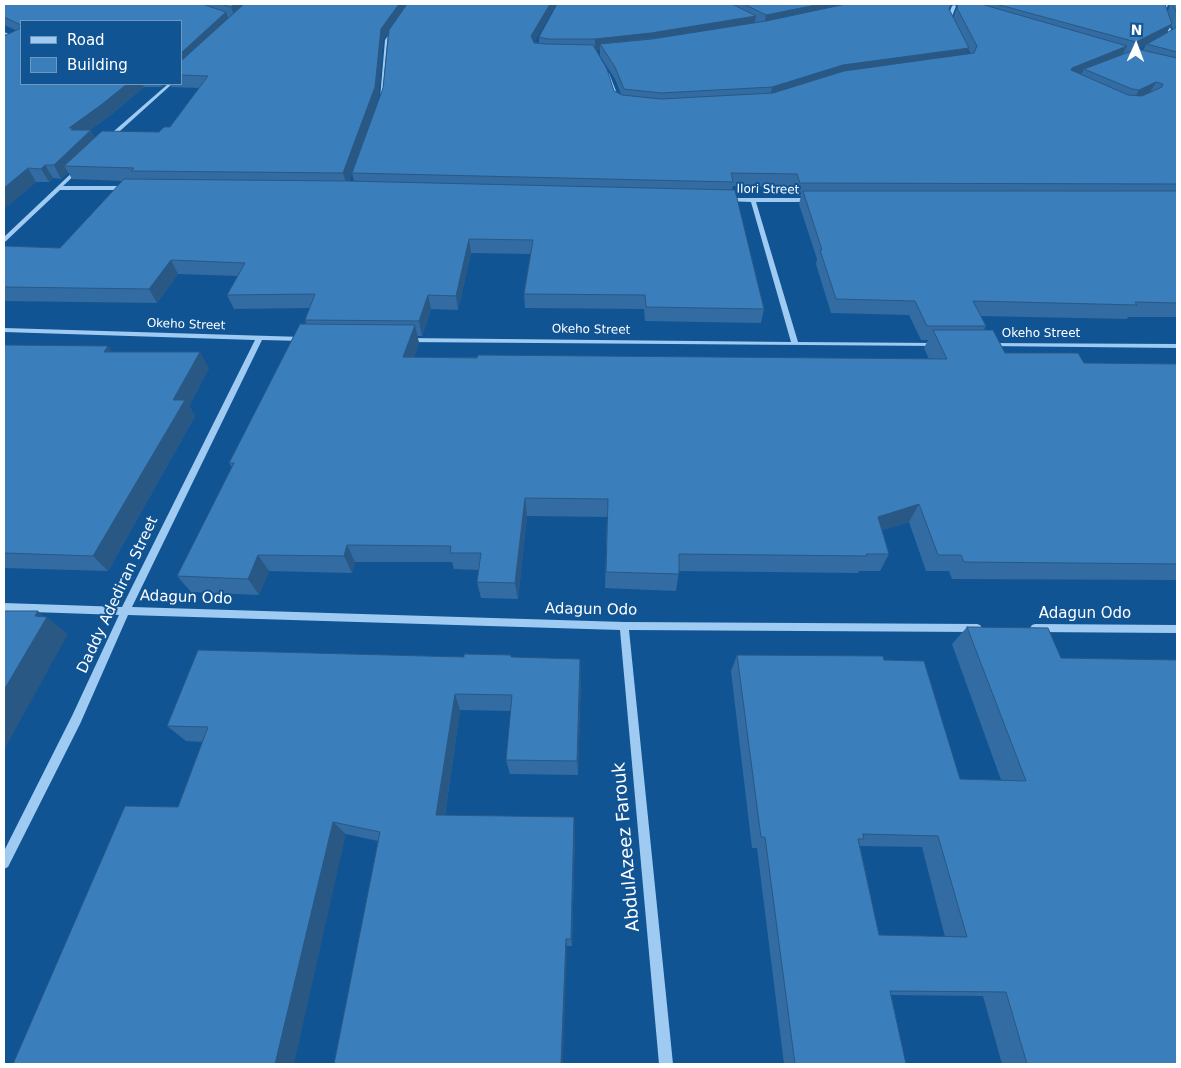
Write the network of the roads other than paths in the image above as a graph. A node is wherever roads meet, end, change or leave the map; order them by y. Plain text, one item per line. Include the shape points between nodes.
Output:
1 (1166, 4) edge
2 (953, 5) edge
3 (964, 9) edge
4 (397, 25) edge
5 (953, 27) edge
6 (1168, 28) junction
7 (1177, 29) edge
8 (4, 33) edge
9 (15, 38) junction
10 (20, 40) edge
11 (9, 41) edge
12 (1161, 43) edge
13 (603, 67) edge
14 (169, 85) edge
15 (622, 104) edge
16 (379, 108) edge
17 (100, 146) edge
18 (79, 167) edge
19 (59, 188) junction
20 (137, 188) edge
21 (724, 200) edge
22 (753, 200) junction
23 (822, 200) edge
24 (4, 240) edge
25 (4, 330) edge
26 (259, 338) junction
27 (308, 339) edge
28 (398, 340) edge
29 (795, 344) junction
30 (942, 345) edge
31 (981, 345) edge
32 (1177, 346) edge
33 (4, 607) edge
34 (125, 611) junction
35 (624, 626) junction
36 (990, 628) edge
37 (1029, 628) edge
38 (1177, 629) edge
39 (4, 863) edge
40 (666, 1064) edge

1 - 6 street via 1163,15
2 - 3 street
2 - 5 street via 949,19
4 - 16 street via 387,40
6 - 7 street
6 - 12 street via 1169,37
8 - 9 street
9 - 10 street
9 - 11 street
13 - 15 street via 618,102
14 - 17 street
18 - 19 street
19 - 20 street
19 - 24 street
21 - 22 street, Ilori Street
22 - 23 street, Ilori Street
22 - 29 street
25 - 26 street, Okeho Street
26 - 27 street, Okeho Street
26 - 34 street, Daddy Adediran Street
28 - 29 street, Okeho Street
29 - 30 street, Okeho Street
31 - 32 street, Okeho Street
33 - 34 street, Adagun Odo
34 - 35 street, Adagun Odo
34 - 39 street, Daddy Adediran Street via 76,720
35 - 36 street, Adagun Odo
35 - 40 street, AbdulAzeez Farouk
37 - 38 street, Adagun Odo

